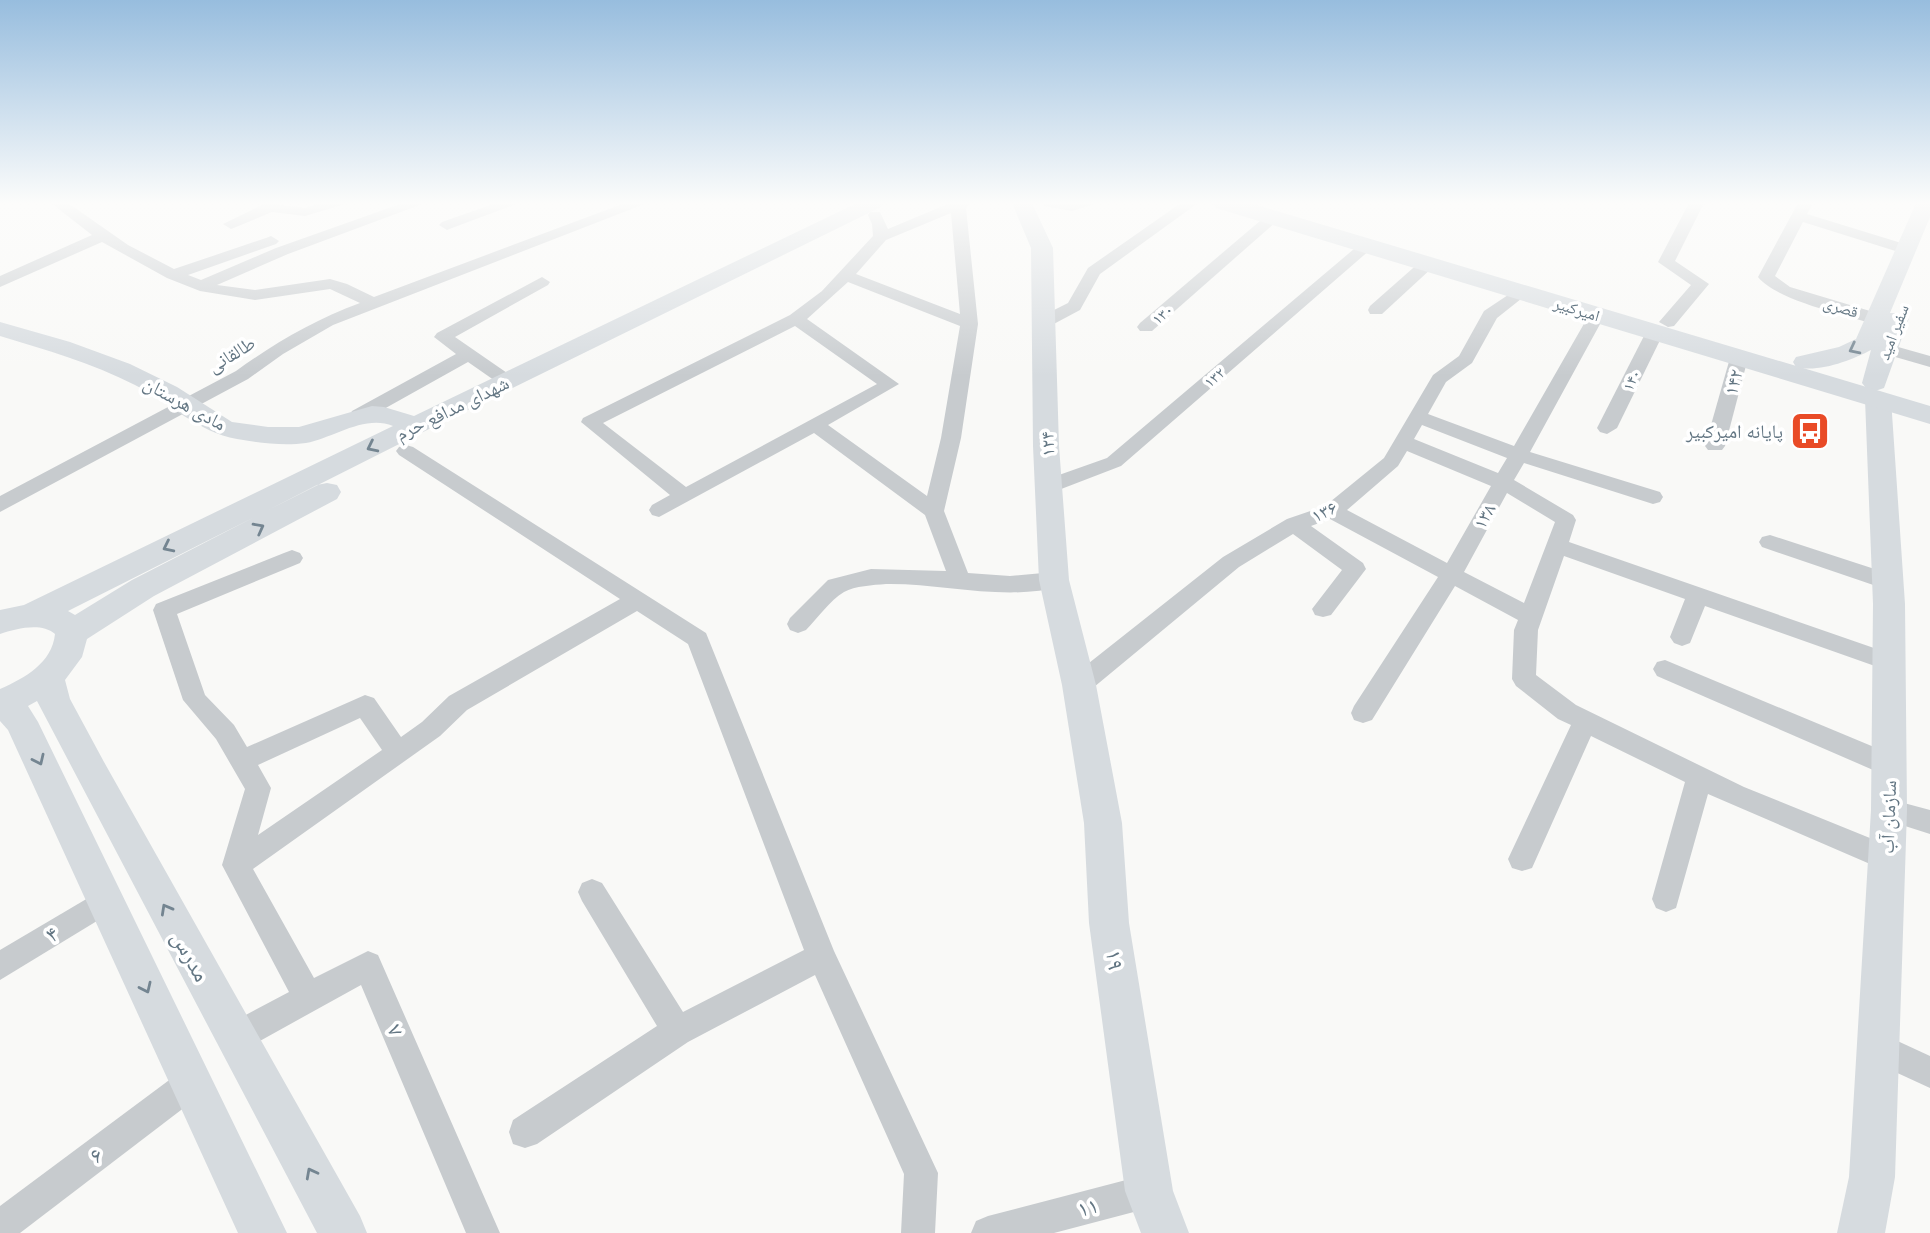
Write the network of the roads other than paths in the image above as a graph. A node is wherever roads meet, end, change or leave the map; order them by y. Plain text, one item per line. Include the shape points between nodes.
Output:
1 (48, 261) edge
2 (147, 261) edge
3 (214, 261) edge
4 (260, 261) edge
5 (490, 261) edge
6 (779, 261) edge
7 (786, 261) edge
8 (856, 261) edge
9 (965, 261) edge
10 (1042, 261) edge
11 (1109, 261) edge
12 (1214, 261) edge
13 (1349, 261) edge
14 (1415, 261) edge
15 (1436, 261) edge
16 (1667, 261) edge
17 (1775, 261) edge
18 (1902, 261) edge
19 (1920, 261) edge
20 (1427, 264) junction
21 (173, 275) junction
22 (847, 276) junction
23 (0, 282) edge
24 (541, 282) dead end
25 (200, 286) junction
26 (1520, 292) junction
27 (375, 304) junction
28 (1376, 310) dead end
29 (1597, 315) junction
30 (796, 319) junction
31 (1886, 321) junction
32 (1044, 323) junction
33 (969, 324) junction
34 (1146, 327) dead end
35 (1661, 327) junction
36 (0, 329) edge
37 (1884, 348) junction
38 (468, 355) junction
39 (1739, 358) junction
40 (1805, 362) junction
41 (1930, 362) edge
42 (508, 381) junction
43 (1876, 391) junction
44 (1930, 399) edge
45 (186, 404) junction
46 (359, 415) junction
47 (1930, 415) edge
48 (1419, 416) junction
49 (814, 425) junction
50 (1607, 428) dead end
51 (410, 438) junction
52 (1404, 442) junction
53 (1715, 446) dead end
54 (1518, 455) junction
55 (1502, 483) junction
56 (1049, 486) junction
57 (684, 496) junction
58 (1653, 497) dead end
59 (0, 505) edge
60 (659, 510) dead end
61 (934, 511) junction
62 (1332, 511) junction
63 (1294, 524) junction
64 (1770, 542) dead end
65 (1557, 546) junction
66 (292, 558) dead end
67 (1451, 575) junction
68 (960, 580) junction
69 (1054, 580) junction
70 (1888, 582) junction
71 (1698, 595) junction
72 (637, 600) junction
73 (1322, 609) dead end
74 (32, 615) junction
75 (1531, 617) junction
76 (0, 622) edge
77 (798, 624) dead end
78 (71, 633) junction
79 (1682, 637) dead end
80 (1889, 662) junction
81 (1665, 669) dead end
82 (48, 676) junction
83 (1079, 685) junction
84 (2, 703) edge
85 (1363, 713) dead end
86 (1585, 722) junction
87 (398, 753) junction
88 (242, 761) junction
89 (1889, 765) junction
90 (1699, 778) junction
91 (1889, 810) junction
92 (1930, 822) edge
93 (1887, 858) junction
94 (1522, 859) dead end
95 (236, 865) junction
96 (592, 892) dead end
97 (1666, 899) dead end
98 (105, 901) junction
99 (821, 956) junction
100 (0, 966) edge
101 (308, 996) junction
102 (677, 1031) junction
103 (236, 1037) junction
104 (1878, 1048) junction
105 (1930, 1072) edge
106 (191, 1083) junction
107 (525, 1132) dead end
108 (1149, 1191) junction
109 (0, 1227) edge
110 (263, 1233) edge
111 (343, 1233) edge
112 (483, 1233) edge
113 (918, 1233) edge
114 (988, 1233) edge
115 (1165, 1233) edge
116 (1861, 1233) edge

1 - 23 street
2 - 21 street
3 - 21 street
4 - 25 street
5 - 27 street, طالقانی
6 - 42 street, شهدای مدافع حرم
7 - 51 street, شهدای مدافع حرم
8 - 22 street
9 - 33 street
10 - 32 street, ۱۲۴
11 - 32 street via 1094,271 1074,306
12 - 34 street, ۱۳۰
13 - 56 street, ۱۳۲ via 1114,462
14 - 20 main road, امیرکبیر
15 - 35 main road, امیرکبیر
16 - 35 street, ۱۴۰ via 1700,284
17 - 31 street, قصری via 1766,277 1784,290
18 - 31 street, سفیر امید
19 - 31 street, سفیر امید
20 - 26 main road, امیرکبیر
20 - 28 street
21 - 25 street
22 - 30 street
22 - 33 street
24 - 38 street via 443,337
25 - 27 street via 247,296 330,284
26 - 29 main road, امیرکبیر
26 - 48 street, ۱۳۶ via 1490,315 1466,359 1439,379
27 - 45 street, طالقانی via 327,321
29 - 35 main road, امیرکبیر
29 - 54 street, ۱۳۸
30 - 49 street via 890,384
30 - 57 street via 590,422
31 - 37 street, سفیر امید
31 -> 40 street, سفیر امید via 1866,343 1847,353
32 - 56 street, ۱۲۴
33 - 61 street
35 - 39 main road, امیرکبیر
35 - 40 main road, امیرکبیر
35 - 50 street, ۱۴۰
36 - 45 street, مادی هرستان via 87,354
37 - 41 street
37 - 43 street, سفیر امید
38 - 42 street
38 - 46 street
39 - 43 main road, امیرکبیر
39 - 53 street, ۱۴۲
40 - 43 main road, امیرکبیر
42 - 51 street, شهدای مدافع حرم
43 - 44 main road, امیرکبیر
43 - 47 main road, امیرکبیر
43 - 70 street, سازمان آب
45 - 46 street, مادی هرستان via 225,428 265,433 305,434
45 - 59 street, طالقانی
46 - 51 street, مادی هرستان via 392,414
48 - 52 street, ۱۳۶
48 - 54 street
49 - 57 street
49 - 61 street
51 - 72 street
51 -> 74 street, شهدای مدافع حرم
78 -> 51 street, شهدای مدافع حرم
52 - 55 street
52 - 62 street, ۱۳۶ via 1391,462
54 - 55 street, ۱۳۸
54 - 58 street
55 - 65 street via 1566,520
55 - 67 street, ۱۳۸
56 - 69 street, ۱۲۴
57 - 60 street
61 - 68 street
62 - 63 street, ۱۳۶
62 - 67 street
63 - 73 street via 1355,569
63 - 83 street, ۱۳۶ via 1231,562
64 - 70 street
65 - 71 street
65 - 75 street
66 - 88 street via 164,610 195,700 225,732
67 - 75 street
67 - 85 street, ۱۳۸
68 - 69 street
68 - 77 street via 871,577 836,586
69 - 83 street, ۱۲۴
70 - 80 street, سازمان آب
71 - 79 street
71 - 80 street
72 - 87 street via 458,703
72 - 99 street via 698,639
74 - 76 street
74 - 78 street via 51,616
75 - 86 street via 1526,630 1524,679
78 - 82 street via 63,661
80 - 89 street, سازمان آب
81 - 89 street
82 - 84 street
103 -> 82 street, مدرس via 90,772 53,700
83 - 108 street, ۱۹ via 1103,823 1109,923
84 -> 98 street via 21,722
86 - 90 street
86 - 94 street
87 - 88 street via 365,705
87 - 95 street
88 - 95 street via 258,788
89 - 91 street, سازمان آب
90 - 93 street
90 - 97 street
91 - 92 street
91 - 93 street, سازمان آب
93 - 104 street, سازمان آب
95 - 101 street
96 - 102 street
98 - 100 street, ۴
98 -> 106 street
99 - 102 street
99 - 113 street via 921,1174
101 - 103 street, ۷
101 - 112 street, ۷ via 369,965
102 - 107 street
111 -> 103 street, مدرس
104 - 105 street
104 - 116 street, سازمان آب via 1871,1177
106 - 109 street, ۶
106 - 110 street
108 - 114 street, ۱۱
108 - 115 street, ۱۹

